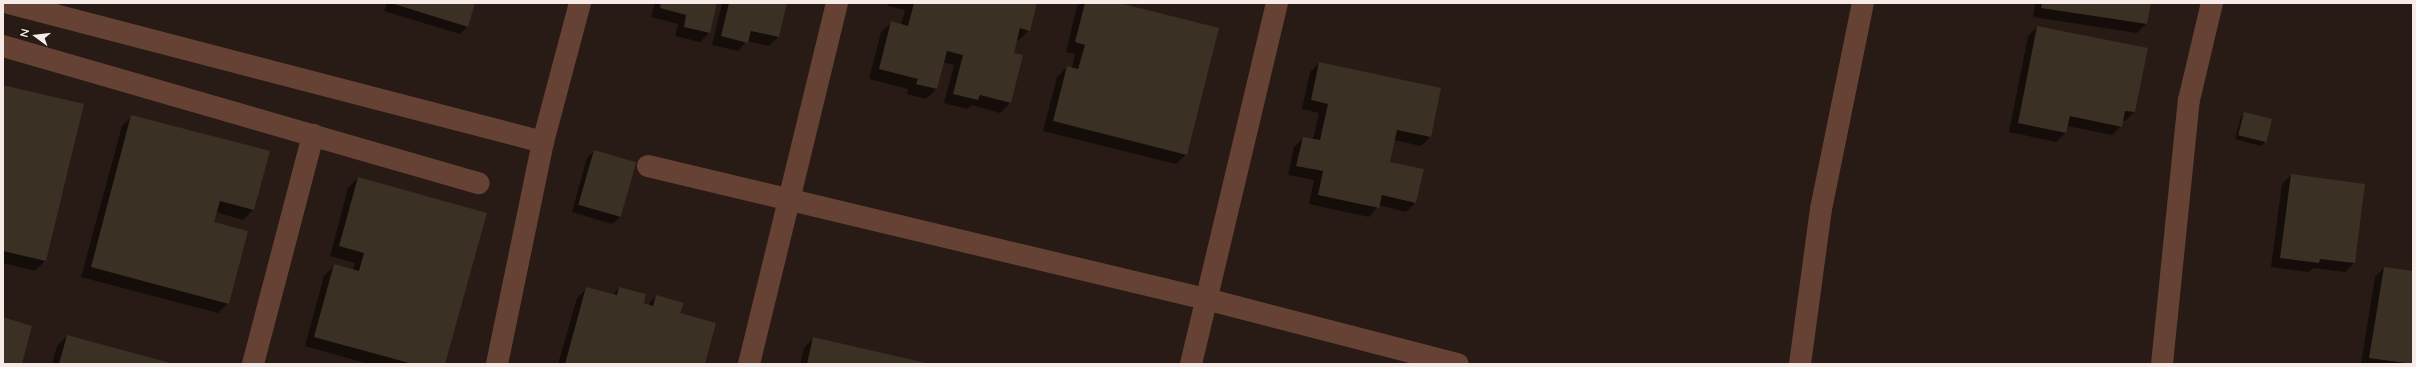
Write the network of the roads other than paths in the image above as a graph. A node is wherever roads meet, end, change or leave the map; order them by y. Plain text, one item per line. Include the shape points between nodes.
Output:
1 (9, 3) edge
2 (580, 3) edge
3 (837, 3) edge
4 (1276, 3) edge
5 (1863, 3) edge
6 (2212, 3) edge
7 (3, 46) edge
8 (313, 135) junction
9 (543, 142) junction
10 (648, 166) dead end
11 (479, 183) dead end
12 (789, 200) junction
13 (1206, 299) junction
14 (253, 364) edge
15 (497, 364) edge
16 (750, 364) edge
17 (1190, 364) edge
18 (1458, 364) edge
19 (1800, 364) edge
20 (2162, 364) edge

1 - 9 street
2 - 9 street
3 - 12 street
4 - 13 street
5 - 19 street via 1821,209
6 - 20 street via 2189,100
7 - 8 street
8 - 11 street
8 - 14 street
9 - 15 street
10 - 12 street
12 - 13 street
12 - 16 street
13 - 17 street
13 - 18 street

